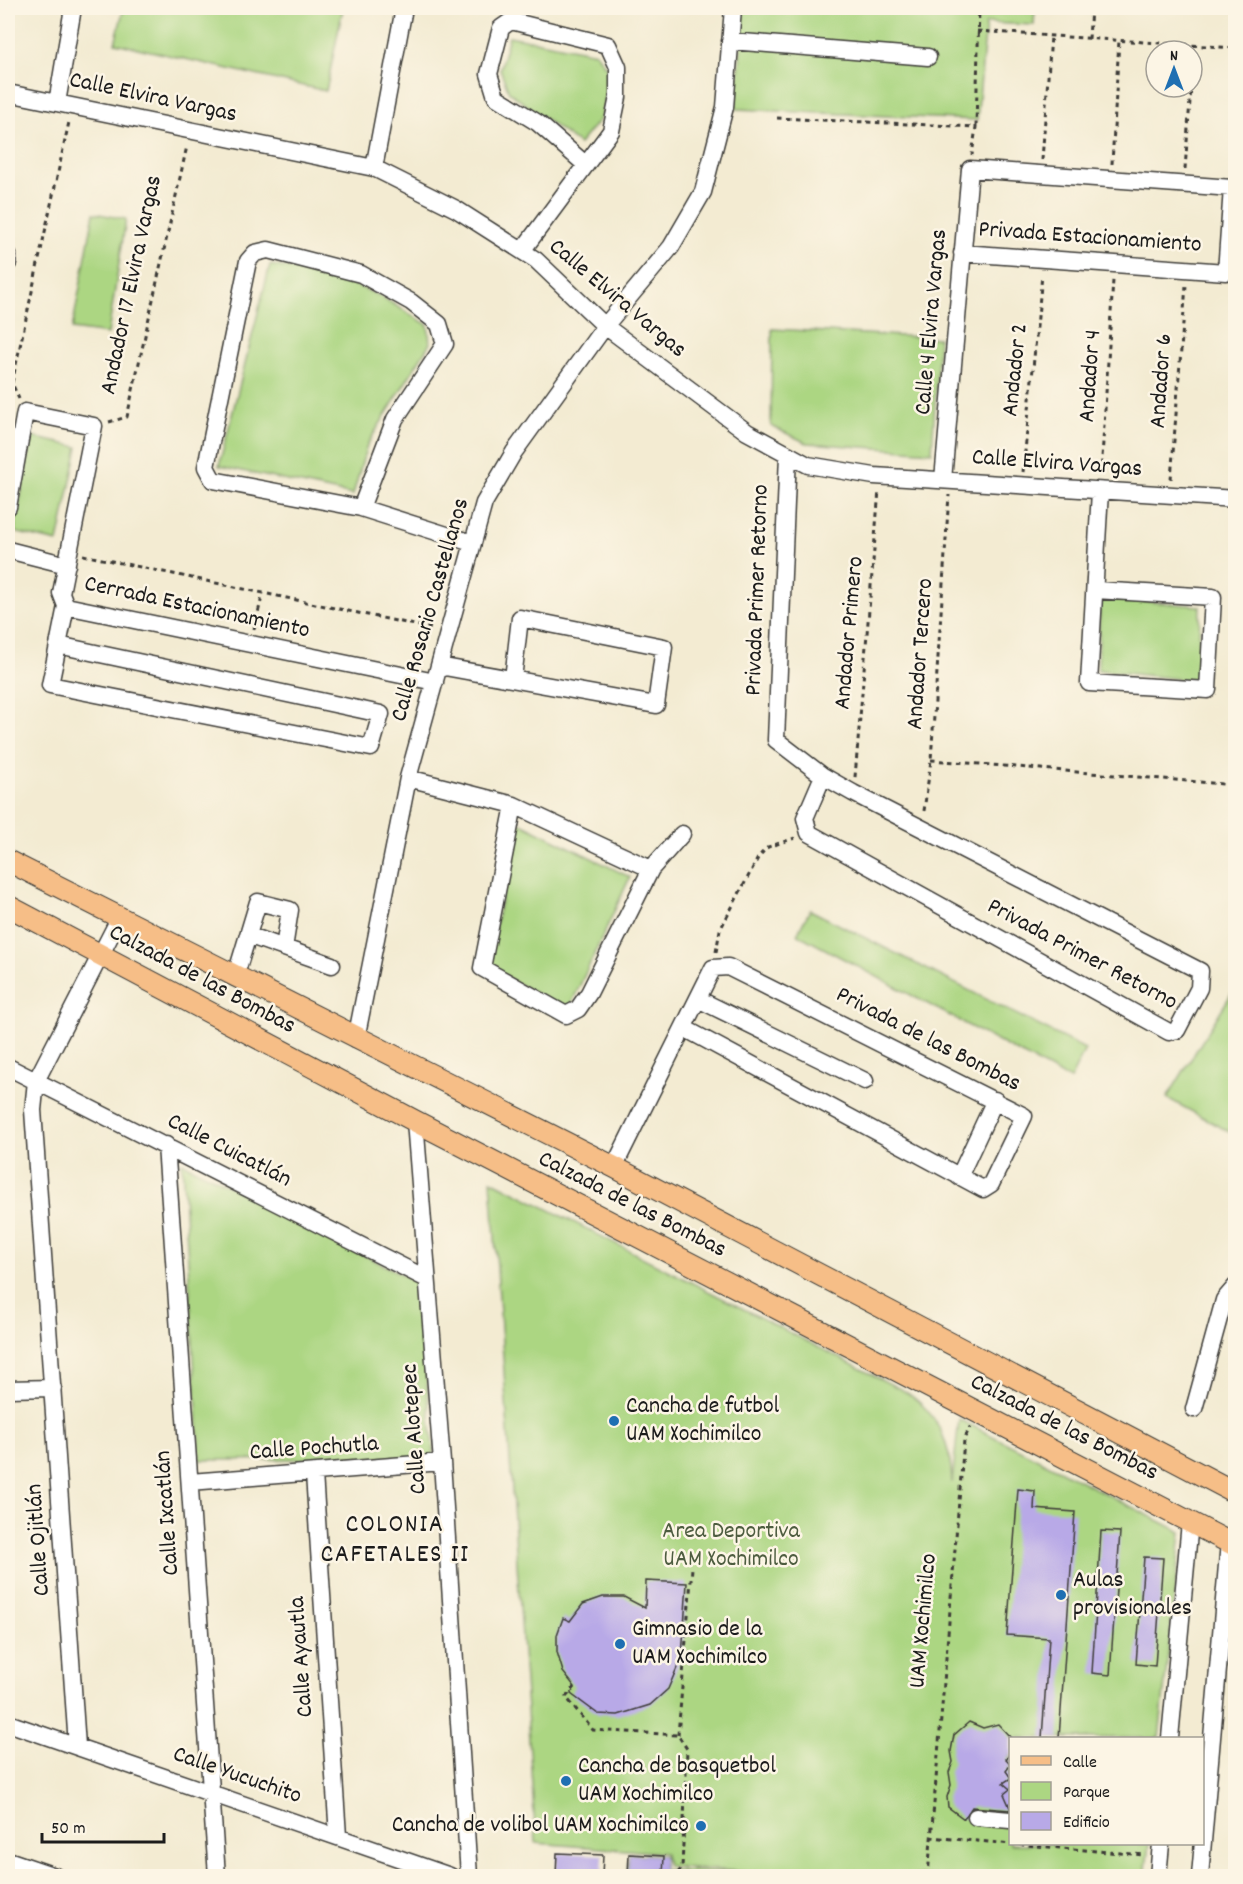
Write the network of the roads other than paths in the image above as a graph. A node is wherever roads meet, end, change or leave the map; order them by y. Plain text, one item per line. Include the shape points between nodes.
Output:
1 (73, 8) edge
2 (404, 8) edge
3 (733, 8) edge
4 (730, 41) junction
5 (928, 57) dead end
6 (8, 93) edge
7 (65, 104) junction
8 (586, 165) junction
9 (374, 168) junction
10 (970, 169) joint
11 (522, 251) junction
12 (962, 252) junction
13 (8, 254) edge
14 (8, 263) edge
15 (604, 326) junction
16 (788, 454) junction
17 (946, 481) junction
18 (1100, 491) junction
19 (1236, 499) edge
20 (8, 507) edge
21 (361, 508) junction
22 (472, 543) junction
23 (8, 550) edge
24 (68, 559) junction
25 (1095, 590) junction
26 (66, 606) junction
27 (58, 645) junction
28 (437, 674) junction
29 (513, 679) junction
30 (823, 776) junction
31 (408, 778) junction
32 (514, 805) junction
33 (682, 834) dead end
34 (8, 861) edge
35 (651, 869) junction
36 (8, 906) edge
37 (119, 919) junction
38 (248, 935) junction
39 (284, 948) junction
40 (100, 955) junction
41 (332, 965) dead end
42 (235, 978) junction
43 (698, 999) junction
44 (684, 1028) junction
45 (356, 1039) junction
46 (8, 1067) edge
47 (36, 1081) junction
48 (865, 1081) dead end
49 (995, 1100) junction
50 (415, 1121) junction
51 (166, 1145) junction
52 (614, 1167) junction
53 (959, 1177) junction
54 (427, 1279) junction
55 (1236, 1286) edge
56 (53, 1388) junction
57 (8, 1389) edge
58 (1194, 1409) dead end
59 (442, 1462) junction
60 (314, 1474) junction
61 (190, 1482) junction
62 (1236, 1493) edge
63 (1190, 1522) junction
64 (1232, 1544) edge
65 (8, 1723) edge
66 (1170, 1737) edge
67 (77, 1746) junction
68 (213, 1792) junction
69 (976, 1818) dead end
70 (1009, 1820) edge
71 (1204, 1825) edge
72 (338, 1836) junction
73 (1202, 1845) edge
74 (1160, 1850) edge
75 (8, 1860) edge
76 (55, 1876) edge
77 (217, 1876) edge
78 (450, 1876) edge
79 (469, 1876) edge
80 (1158, 1876) edge
81 (1200, 1876) edge

1 - 7 street
2 - 9 street
3 - 4 street, Calle Rosario Castellanos
4 - 5 street
4 - 15 street, Calle Rosario Castellanos via 725,107 703,192 671,247
6 - 7 street, Calle Elvira Vargas
7 - 9 street, Calle Elvira Vargas
8 - 8 street via 538,123 496,97 489,74 501,28 511,21 608,45 618,67 618,97 611,131
8 - 11 street
9 - 11 street, Calle Elvira Vargas via 456,208
10 - 12 street, Calle 4 Elvira Vargas
10 - 12 street, Privada Estacionamiento via 1232,188 1226,272
11 - 15 street, Calle Elvira Vargas
12 - 17 street, Calle 4 Elvira Vargas
13 - 14 street
15 - 16 street, Calle Elvira Vargas via 747,432
15 - 22 street, Calle Rosario Castellanos via 514,452 484,503
16 - 17 street, Calle Elvira Vargas via 808,465
16 - 30 street, Privada Primer Retorno via 776,740
17 - 18 street, Calle Elvira Vargas
18 - 19 street, Calle Elvira Vargas
18 - 25 street
20 - 24 street, Andador 17 Elvira Vargas via 25,412 94,426
21 - 21 street via 395,419 445,344 439,324 411,302 361,274 268,250 255,253 248,261 206,467 209,475 213,480
21 - 22 street
22 - 28 street, Calle Rosario Castellanos
23 - 24 street
24 - 26 street, Andador 17 Elvira Vargas via 61,593
25 - 25 street via 1089,682 1208,690 1213,597
26 - 27 street, Cerrada Estacionamiento
26 - 28 street, Cerrada Estacionamiento via 251,644
27 - 27 street, Cerrada Estacionamiento via 50,685 371,748 381,714
28 - 29 street, Cerrada Estacionamiento
28 - 31 street, Calle Rosario Castellanos
29 - 29 street, Cerrada Estacionamiento via 656,705 664,647 520,618
30 - 30 street, Privada Primer Retorno via 1200,971 1199,988 1177,1030 1168,1032 809,833 805,818
31 - 32 street
31 - 45 street, Calle Rosario Castellanos
32 - 35 street
32 - 35 street via 482,968 566,1015 578,1009 589,993
33 - 35 street
34 - 37 main road, Calzada de las Bombas
36 - 40 main road, Calzada de las Bombas
37 - 40 street, Calle Ojitlán
37 - 42 main road, Calzada de las Bombas
38 - 39 street
38 - 39 street via 258,902 290,910
38 - 42 street
39 - 41 street
40 - 47 street, Calle Ojitlán
40 - 50 main road, Calzada de las Bombas
42 - 45 main road, Calzada de las Bombas
43 - 44 street
43 - 48 street
43 - 49 street, Privada de las Bombas via 713,968 728,967
44 - 52 street
44 - 53 street, Privada de las Bombas
45 - 52 main road, Calzada de las Bombas
46 - 47 street, Calle Cuicatlán
47 - 51 street, Calle Cuicatlán
47 - 56 street, Calle Ojitlán via 33,1110
49 - 53 street
49 - 53 street, Privada de las Bombas via 1024,1116 1022,1123 991,1184 983,1190
50 - 54 street, Calle Alotepec
50 - 63 main road, Calzada de las Bombas
51 - 54 street, Calle Cuicatlán
51 - 61 street, Calle Ixcatlán
52 - 62 main road, Calzada de las Bombas
54 - 59 street, Calle Alotepec
55 - 58 street via 1224,1300
56 - 57 street
56 - 67 street, Calle Ojitlán
59 - 60 street, Calle Pochutla
59 - 79 street, Calle Alotepec
60 - 61 street, Calle Pochutla
60 - 72 street, Calle Ayautla
61 - 68 street, Calle Ixcatlán
63 - 64 main road, Calzada de las Bombas
63 - 66 street
64 - 71 street
65 - 67 street, Calle Yucuchito
67 - 68 street, Calle Yucuchito
68 - 72 street, Calle Yucuchito
68 - 77 street, Calle Ixcatlán
69 - 70 street
72 - 78 street, Calle Yucuchito
73 - 81 street
74 - 80 street
75 - 76 street

